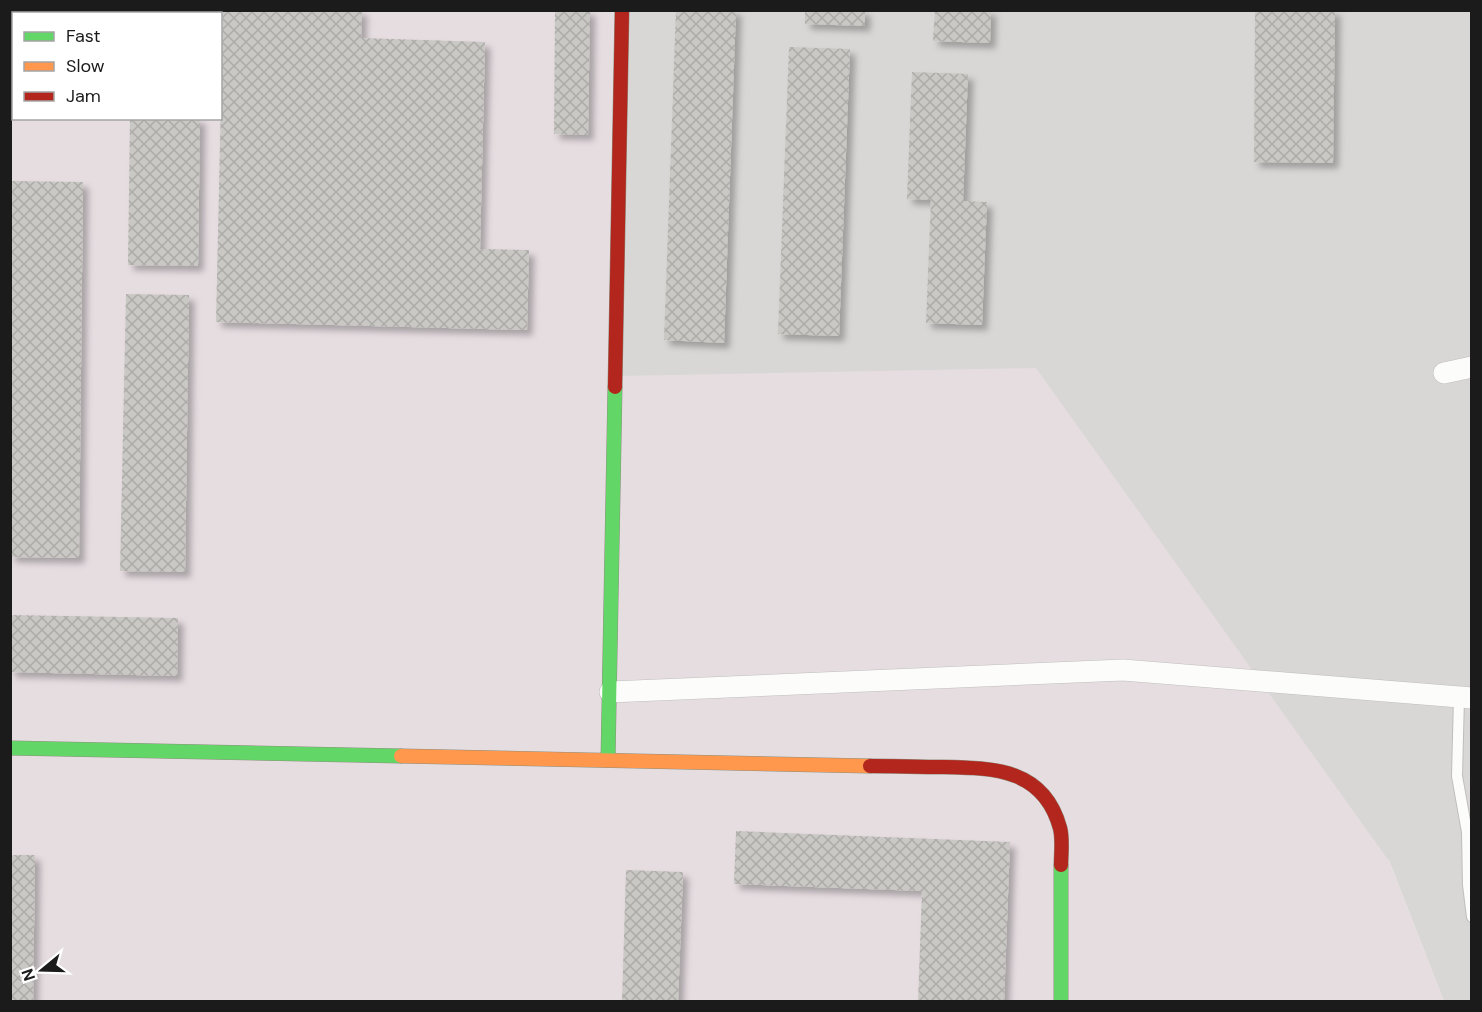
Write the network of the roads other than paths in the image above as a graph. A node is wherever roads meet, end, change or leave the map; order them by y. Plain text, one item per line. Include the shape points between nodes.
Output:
1 (622, 10) edge
2 (1472, 367) edge
3 (1444, 373) dead end
4 (610, 692) junction
5 (1465, 698) edge
6 (10, 748) edge
7 (608, 760) junction
8 (1472, 917) edge
9 (1061, 1002) edge

1 - 4 street
2 - 3 street
4 - 5 street via 1123,670
4 - 7 street
5 - 8 lane via 1457,776 1467,832
6 - 7 street
7 - 9 street via 987,768 1007,770 1027,779 1043,793 1061,830

